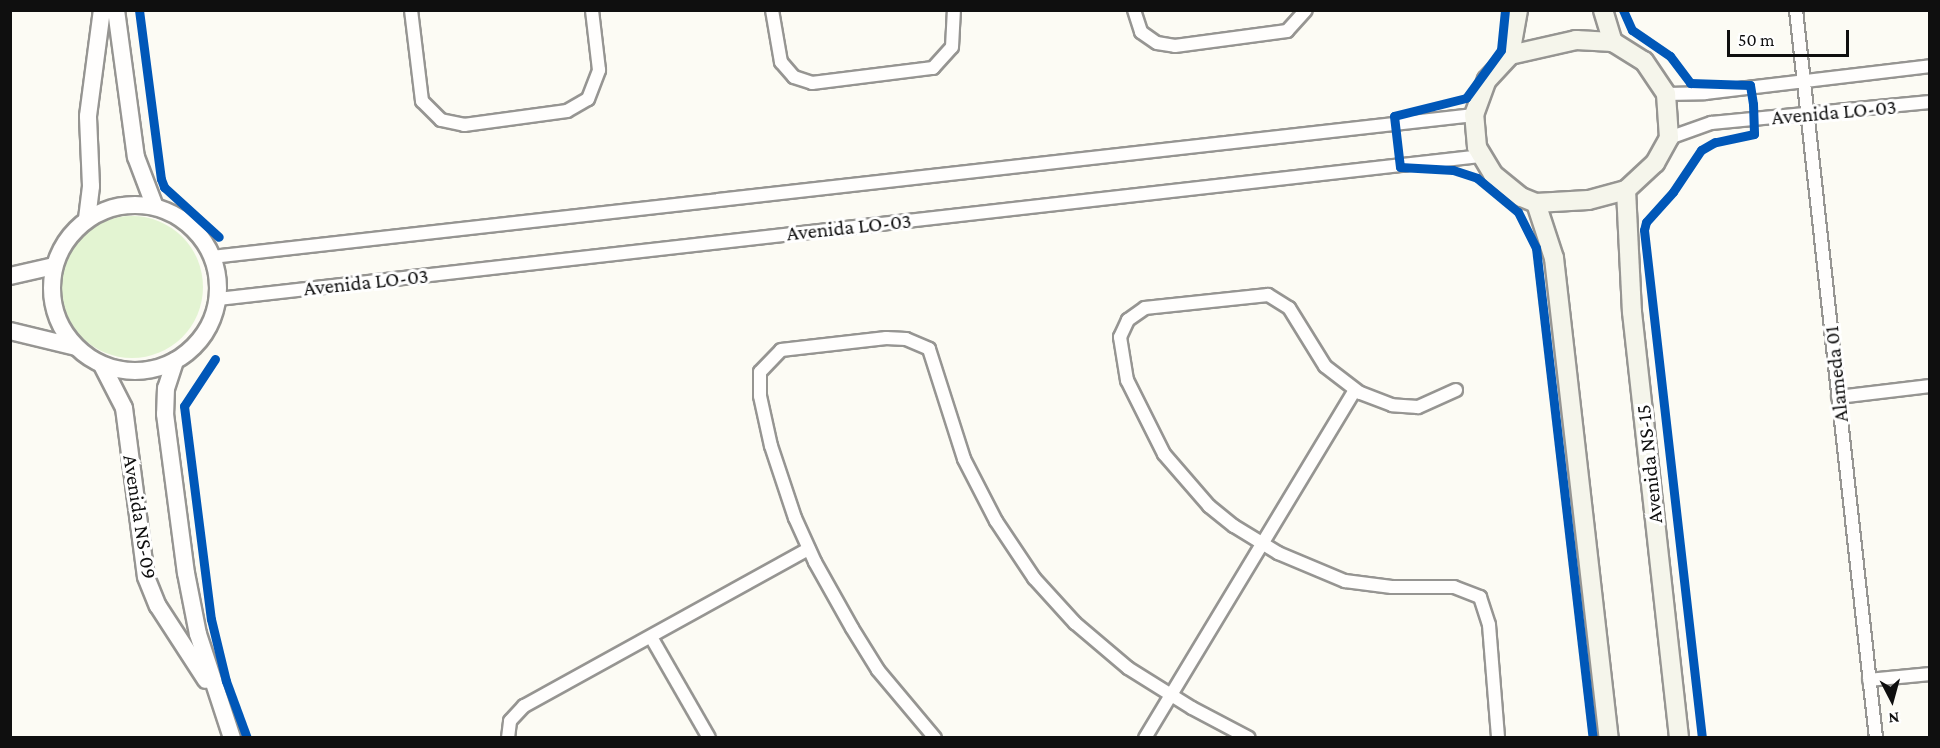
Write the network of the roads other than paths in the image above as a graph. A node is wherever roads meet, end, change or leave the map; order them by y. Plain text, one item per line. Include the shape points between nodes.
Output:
1 (102, 10) edge
2 (116, 10) edge
3 (411, 10) edge
4 (592, 10) edge
5 (772, 10) edge
6 (954, 10) edge
7 (1134, 10) edge
8 (1306, 10) edge
9 (1518, 10) edge
10 (1603, 10) edge
11 (1797, 10) edge
12 (1612, 42) junction
13 (1510, 55) junction
14 (1929, 66) edge
15 (1804, 81) junction
16 (1666, 94) junction
17 (1929, 102) edge
18 (1808, 114) junction
19 (1474, 115) junction
20 (1669, 138) junction
21 (1480, 156) junction
22 (1626, 190) junction
23 (1536, 203) junction
24 (154, 207) junction
25 (87, 219) junction
26 (213, 257) junction
27 (54, 266) junction
28 (10, 276) edge
29 (218, 299) junction
30 (10, 330) edge
31 (76, 347) junction
32 (175, 361) junction
33 (102, 365) junction
34 (1929, 387) edge
35 (1355, 390) junction
36 (1456, 390) dead end
37 (1838, 397) junction
38 (1262, 544) junction
39 (808, 549) junction
40 (651, 637) junction
41 (1929, 674) edge
42 (1869, 680) junction
43 (215, 693) junction
44 (1171, 696) junction
45 (232, 738) edge
46 (508, 738) edge
47 (709, 738) edge
48 (935, 738) edge
49 (1145, 738) edge
50 (1249, 738) edge
51 (1498, 738) edge
52 (1609, 738) edge
53 (1680, 738) edge
54 (1875, 738) edge

1 - 25 street via 88,116 91,186
2 - 24 street via 136,157
3 - 4 street via 422,101 441,120 457,125 529,118 567,111 583,103 596,84 598,70
5 - 6 street via 781,62 794,76 812,83 933,68 952,47
7 - 8 street via 1141,32 1157,43 1175,46 1287,31
9 - 13 main road
10 - 12 main road
11 - 15 street, Alameda 01
12 - 13 main road via 1576,40
12 - 16 main road via 1652,68
13 - 19 main road via 1487,80
14 - 15 street, Avenida LO-03
15 - 16 street, Avenida LO-03
15 - 18 street, Alameda 01
16 - 20 main road
17 - 18 street, Avenida LO-03
18 - 20 street, Avenida LO-03 via 1711,123
18 - 37 street, Alameda 01
19 - 21 main road
19 - 26 street, Avenida LO-03
20 - 22 main road via 1644,176
21 - 23 main road via 1493,174 1521,197
21 - 29 street, Avenida LO-03
22 - 23 main road via 1588,200
22 - 53 main road, Avenida NS-15 via 1632,312
23 - 52 main road via 1554,258
24 - 25 street via 123,205
24 - 26 street via 190,225
25 - 27 street via 65,242
26 - 29 street
27 - 28 street
27 - 31 street via 54,309
29 - 32 street via 205,333
30 - 31 street
31 - 33 street
32 - 33 street via 136,371
32 - 43 street, Avenida NS-09 via 166,388 165,414 191,607
33 - 43 street, Avenida NS-09 via 124,408 146,576 158,606
34 - 37 street
35 - 36 street via 1392,405 1412,407 1432,403
35 - 38 street
35 - 38 street via 1320,361 1291,311 1273,296 1150,307 1134,314 1122,329 1120,351 1127,380 1164,454 1209,506
37 - 42 street, Alameda 01
38 - 44 street
38 - 51 street via 1345,581 1463,589 1480,597 1486,610
39 - 40 street
39 - 44 street via 762,412 759,378 763,366 774,353 785,349 886,338 918,342 933,355 964,459 996,521 1035,578 1097,644
39 - 48 street via 879,670
40 - 46 street via 524,706 510,721
40 - 47 street
41 - 42 street
42 - 54 street, Alameda 01
43 - 45 street, Avenida NS-09
44 - 49 street
44 - 50 street

